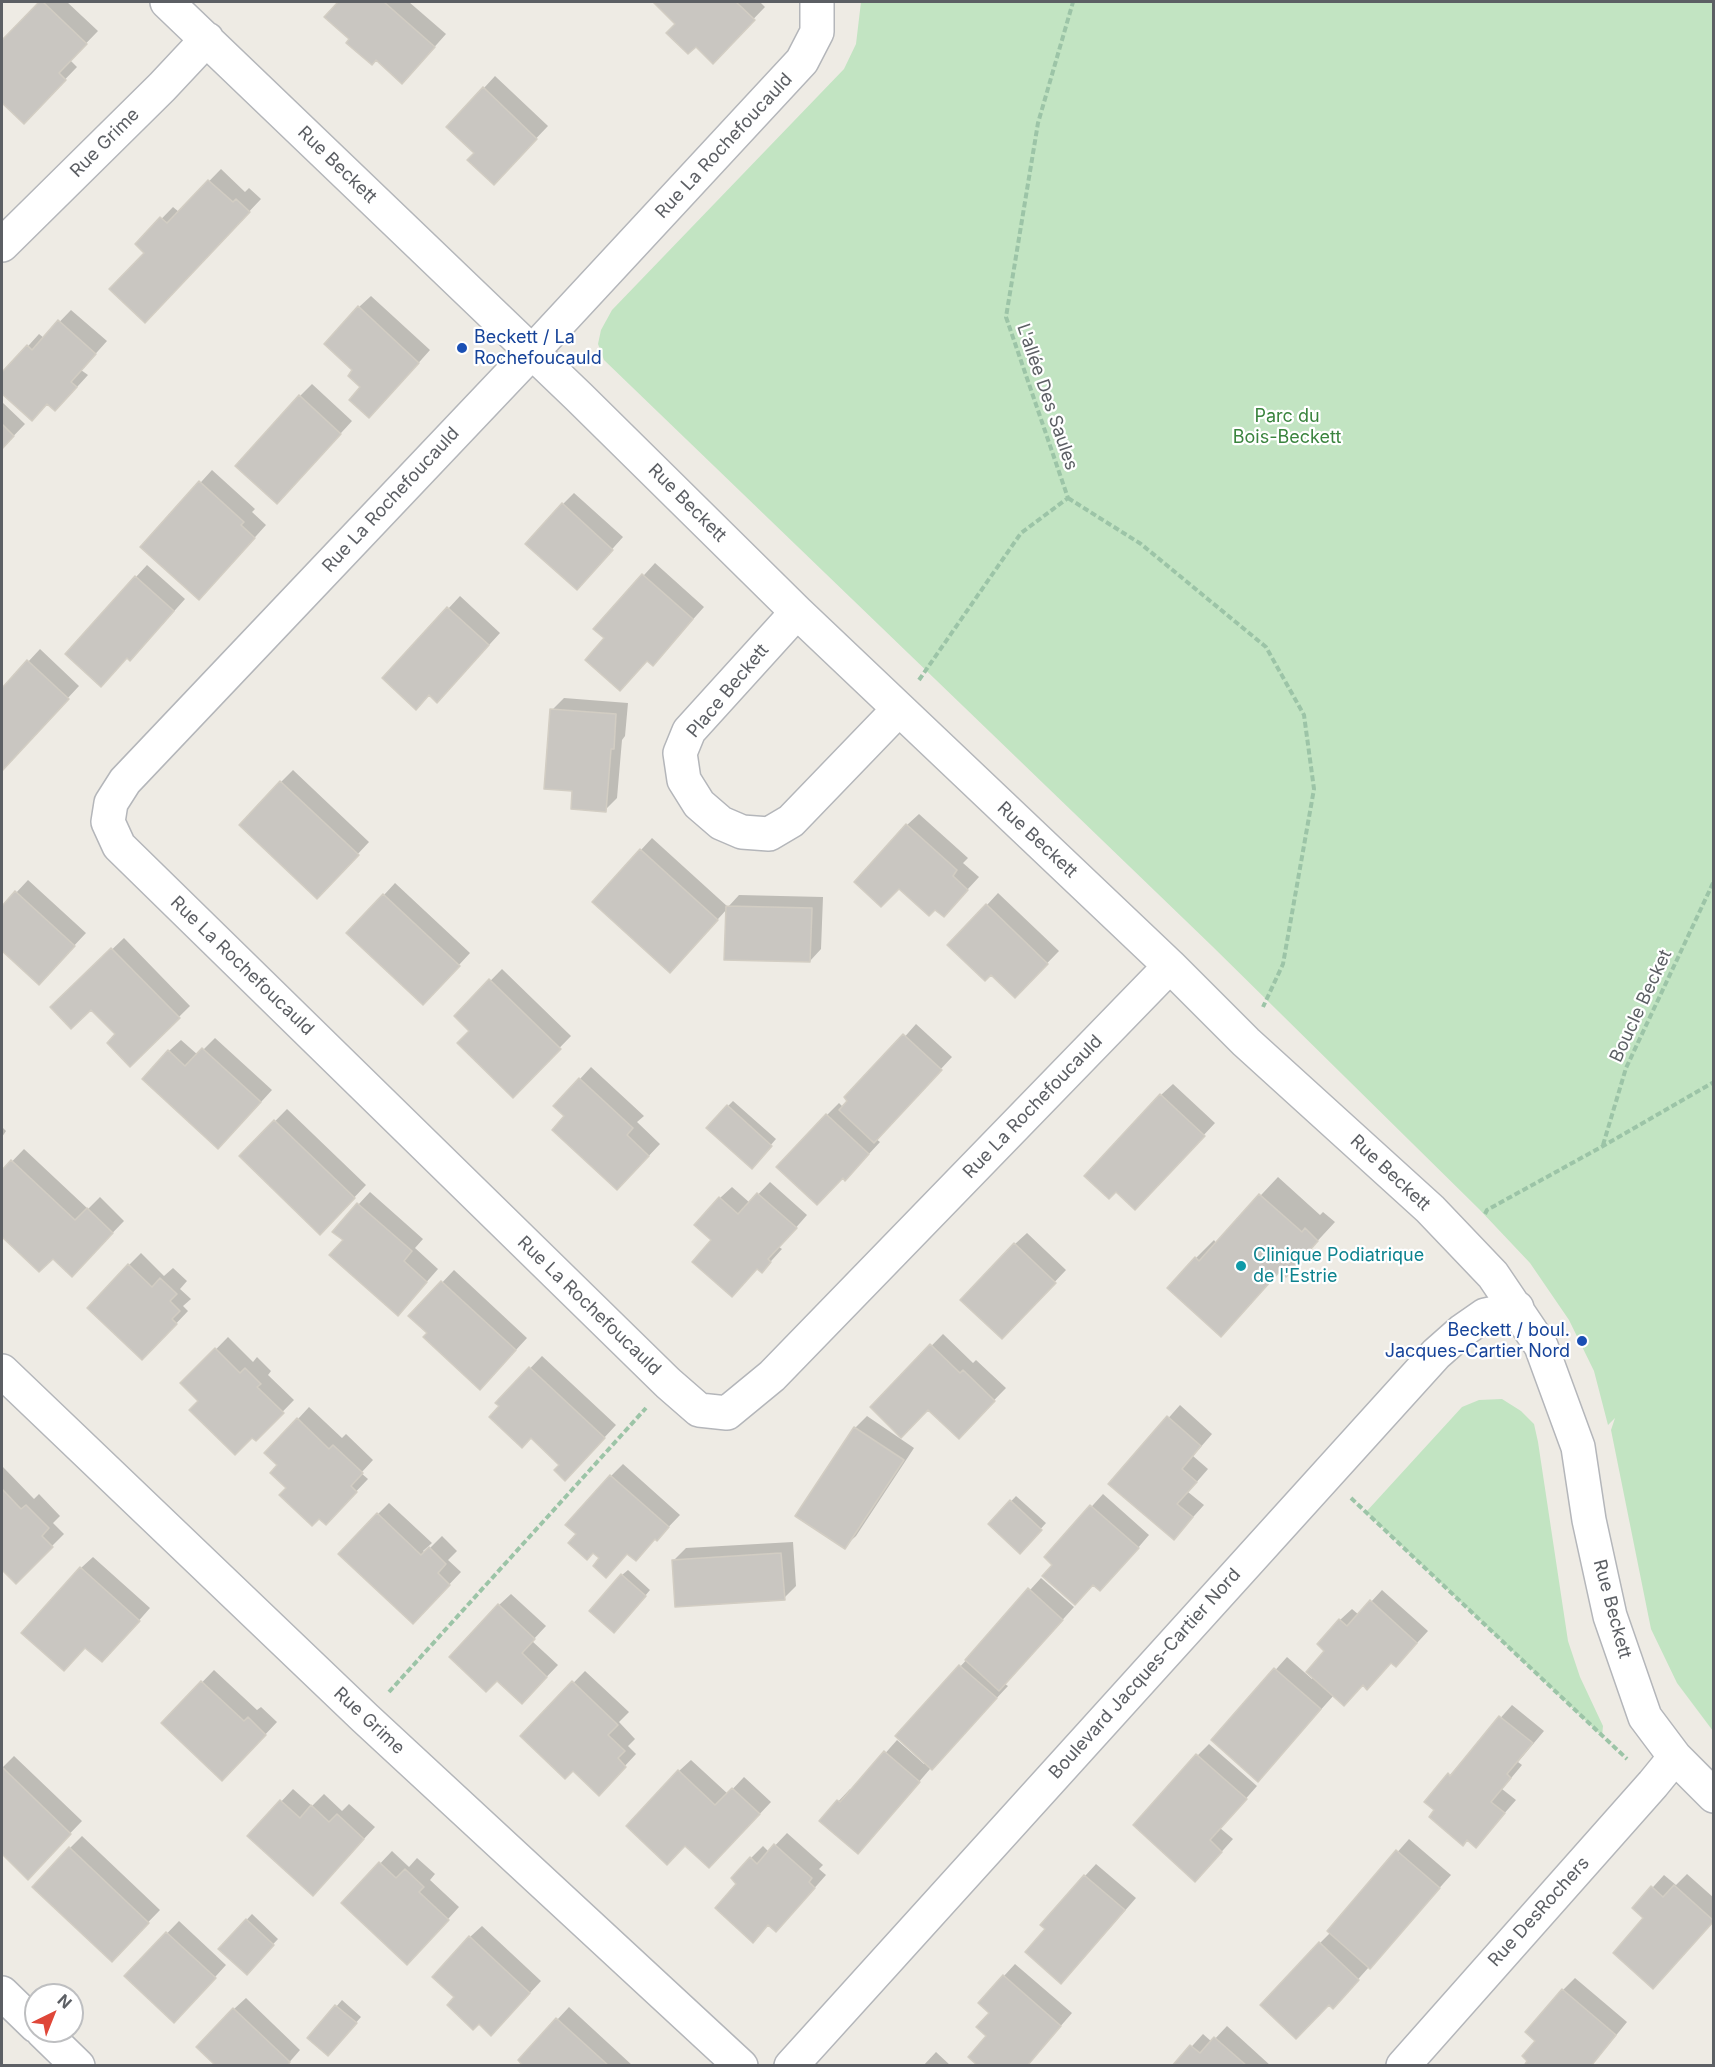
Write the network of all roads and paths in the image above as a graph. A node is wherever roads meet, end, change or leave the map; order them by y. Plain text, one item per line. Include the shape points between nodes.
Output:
1 (167, 2) edge
2 (817, 2) edge
3 (1073, 2) edge
4 (207, 39) junction
5 (2, 245) edge
6 (532, 352) junction
7 (1068, 498) junction
8 (797, 612) junction
9 (898, 710) junction
10 (1713, 881) edge
11 (1170, 966) junction
12 (1246, 1042) junction
13 (1713, 1082) edge
14 (1603, 1146) junction
15 (1465, 1245) junction
16 (1517, 1308) junction
17 (2, 1371) edge
18 (668, 1383) junction
19 (1326, 1475) junction
20 (365, 1718) junction
21 (1675, 1758) junction
22 (1653, 1784) junction
23 (1713, 1796) edge
24 (2, 1993) edge
25 (24, 2014) edge
26 (54, 2043) edge
27 (78, 2066) edge
28 (741, 2066) edge
29 (791, 2066) edge
30 (1403, 2066) edge

1 - 4 street, Rue Beckett
2 - 6 street, Rue La Rochefoucauld via 817,32 802,61
3 - 7 path, L'allée Des Saules via 1038,123 1006,317
4 - 5 street, Rue Grime
4 - 6 street, Rue Beckett
6 - 8 street, Rue Beckett
6 - 18 street, Rue La Rochefoucauld via 125,781 111,803 108,822 119,846
7 - 9 path, L'allée Des Saules via 1021,533
7 - 12 path via 1142,544 1266,647 1304,715 1314,789 1283,964
8 - 9 street, Rue Beckett
8 - 9 street, Place Beckett via 689,731 680,753 684,780 699,804 721,823 742,832 769,834 791,821
9 - 11 street, Rue Beckett
10 - 14 path, Boucle Becket via 1626,1068
11 - 12 street, Rue Beckett
11 - 18 street, Rue La Rochefoucauld via 763,1383 727,1413 699,1410
12 - 15 street, Rue Beckett
13 - 14 path
14 - 15 path via 1487,1210
15 - 16 street, Rue Beckett
16 - 19 street, Boulevard Jacques-Cartier Nord via 1485,1315 1462,1331 1436,1354
16 - 21 street, Rue Beckett via 1541,1346 1578,1447 1610,1616 1645,1717
17 - 20 street, Rue Grime
18 - 20 path
19 - 22 path
19 - 29 street, Boulevard Jacques-Cartier Nord
20 - 28 street, Rue Grime
21 - 22 street, Rue DesRochers
21 - 23 street, Rue Beckett
22 - 30 street, Rue DesRochers
24 - 25 street
26 - 27 street

